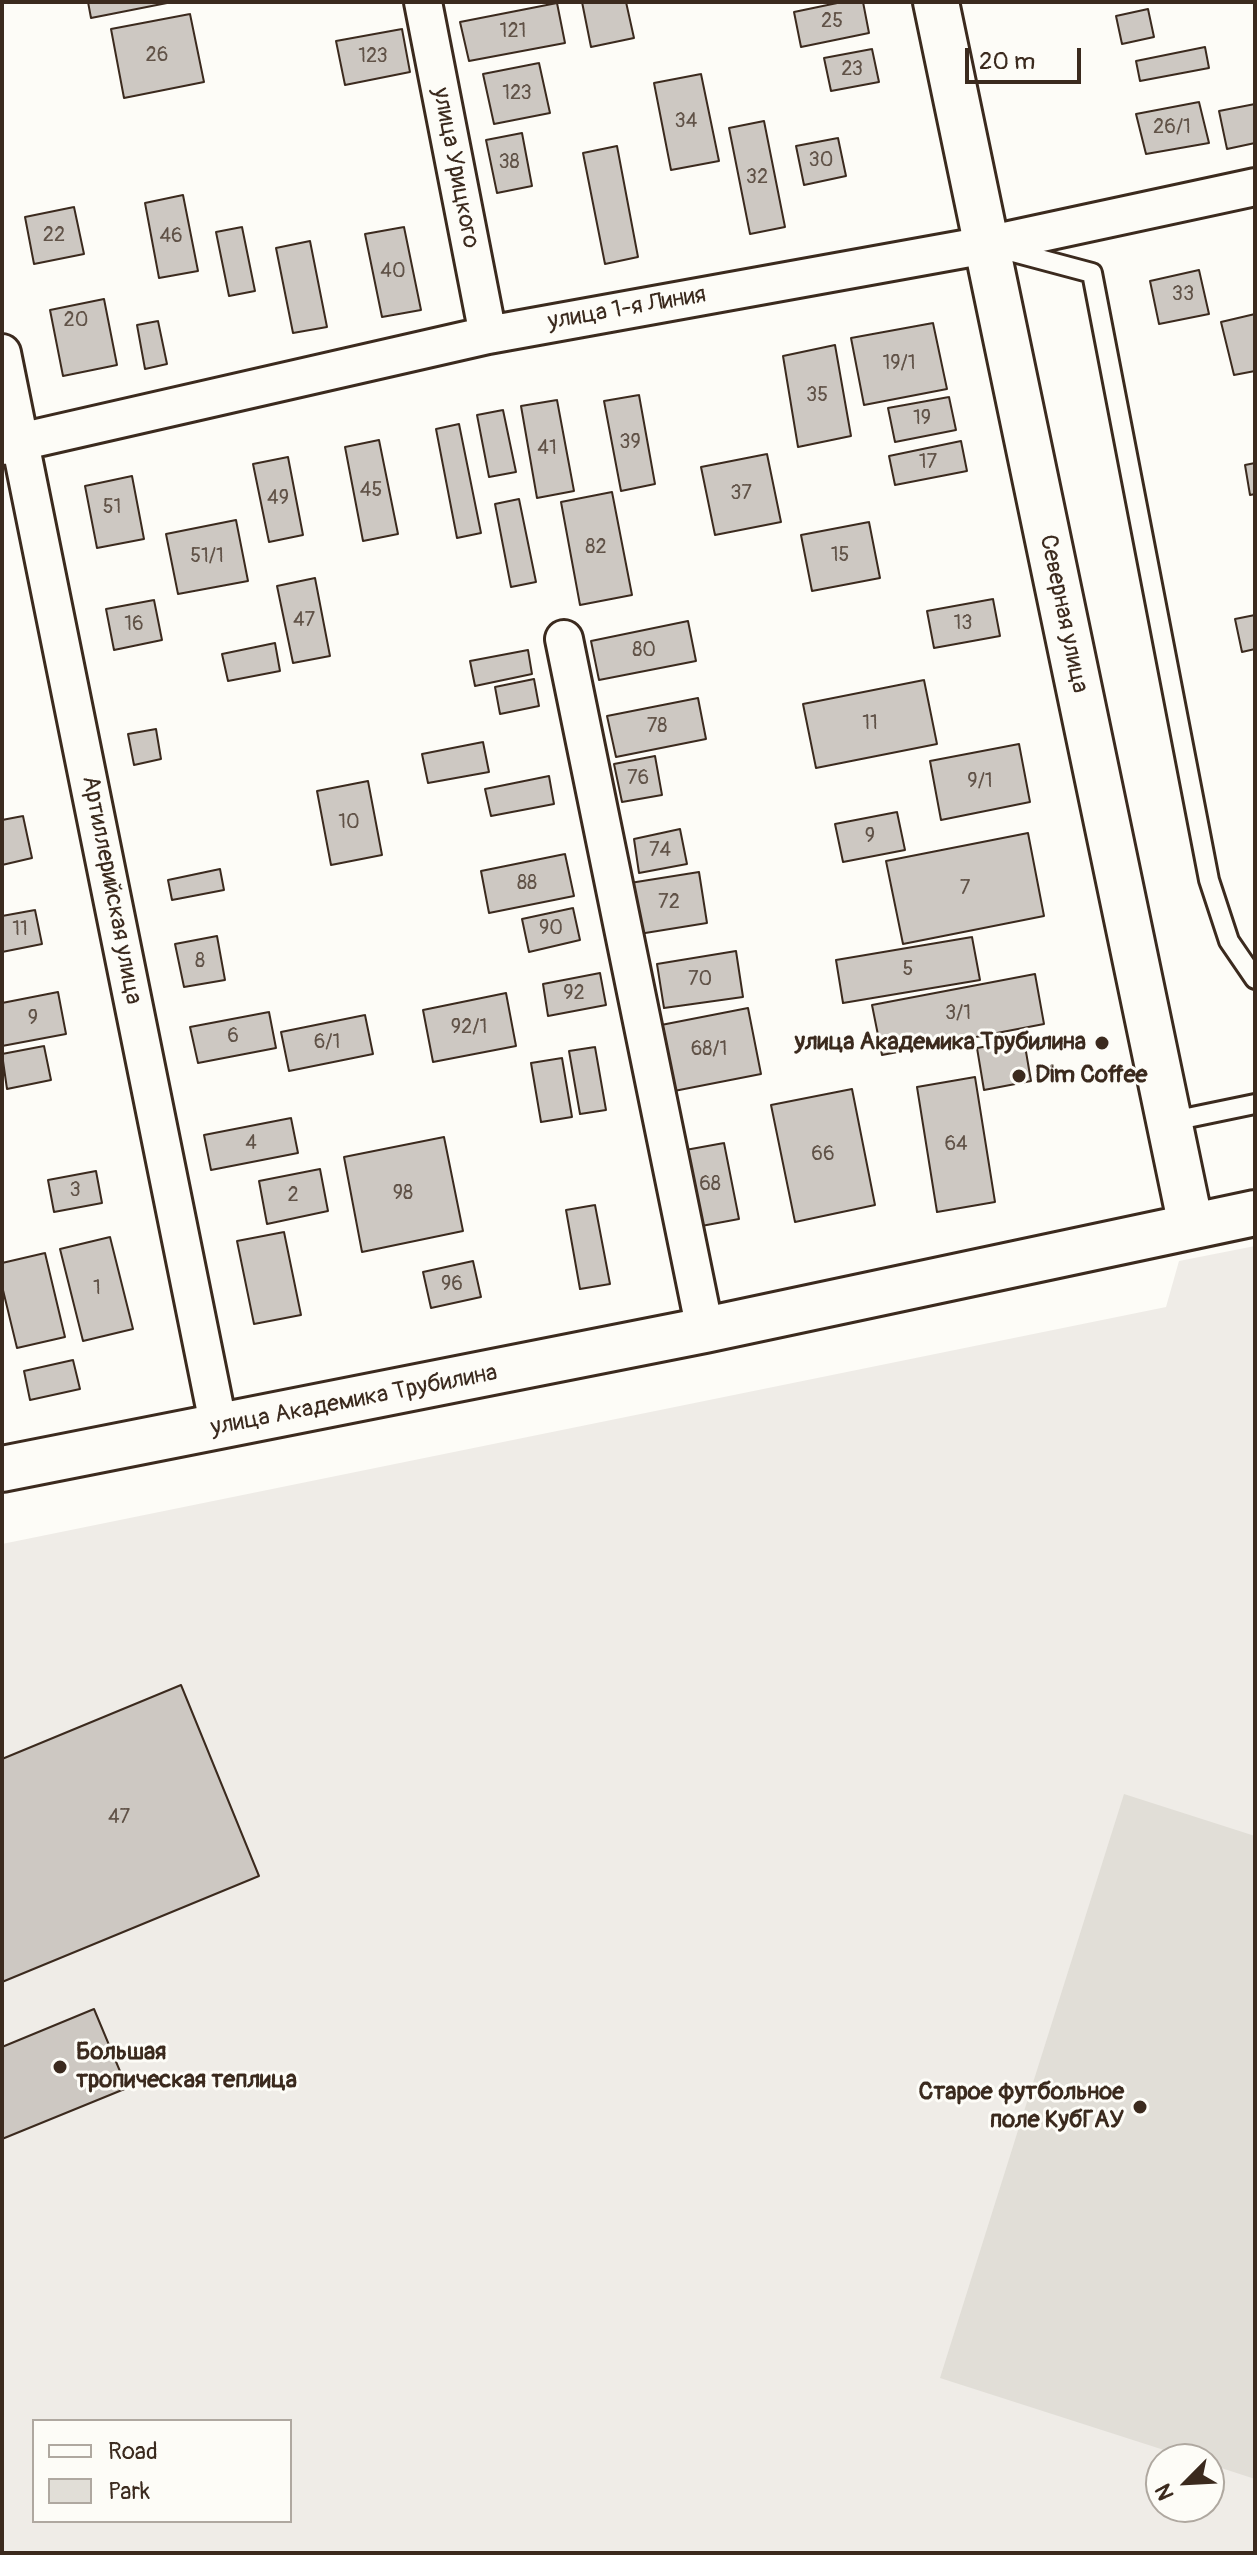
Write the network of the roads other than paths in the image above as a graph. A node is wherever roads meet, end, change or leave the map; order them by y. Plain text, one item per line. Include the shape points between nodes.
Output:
1 (423, 2) edge
2 (936, 2) edge
3 (1255, 187) edge
4 (986, 245) junction
5 (488, 335) junction
6 (2, 353) edge
7 (12, 444) edge
8 (564, 639) dead end
9 (1255, 979) edge
10 (1255, 1104) edge
11 (1168, 1122) junction
12 (1255, 1213) edge
13 (1191, 1226) junction
14 (705, 1330) junction
15 (219, 1428) junction
16 (2, 1469) edge

1 - 5 street, улица Урицкого
2 - 4 main road, Северная улица
3 - 4 street, улица 1-я Линия
4 - 5 street, улица 1-я Линия
4 - 9 lane via 1092,273 1209,880 1229,941
4 - 11 main road, Северная улица
5 - 7 street, улица 1-я Линия
6 - 7 street, Артиллерийская улица
7 - 15 street, Артиллерийская улица
8 - 14 street
10 - 11 lane
11 - 13 main road, Северная улица
12 - 13 main road, улица Академика Трубилина
13 - 14 main road, улица Академика Трубилина
14 - 15 main road, улица Академика Трубилина
15 - 16 main road, улица Академика Трубилина

